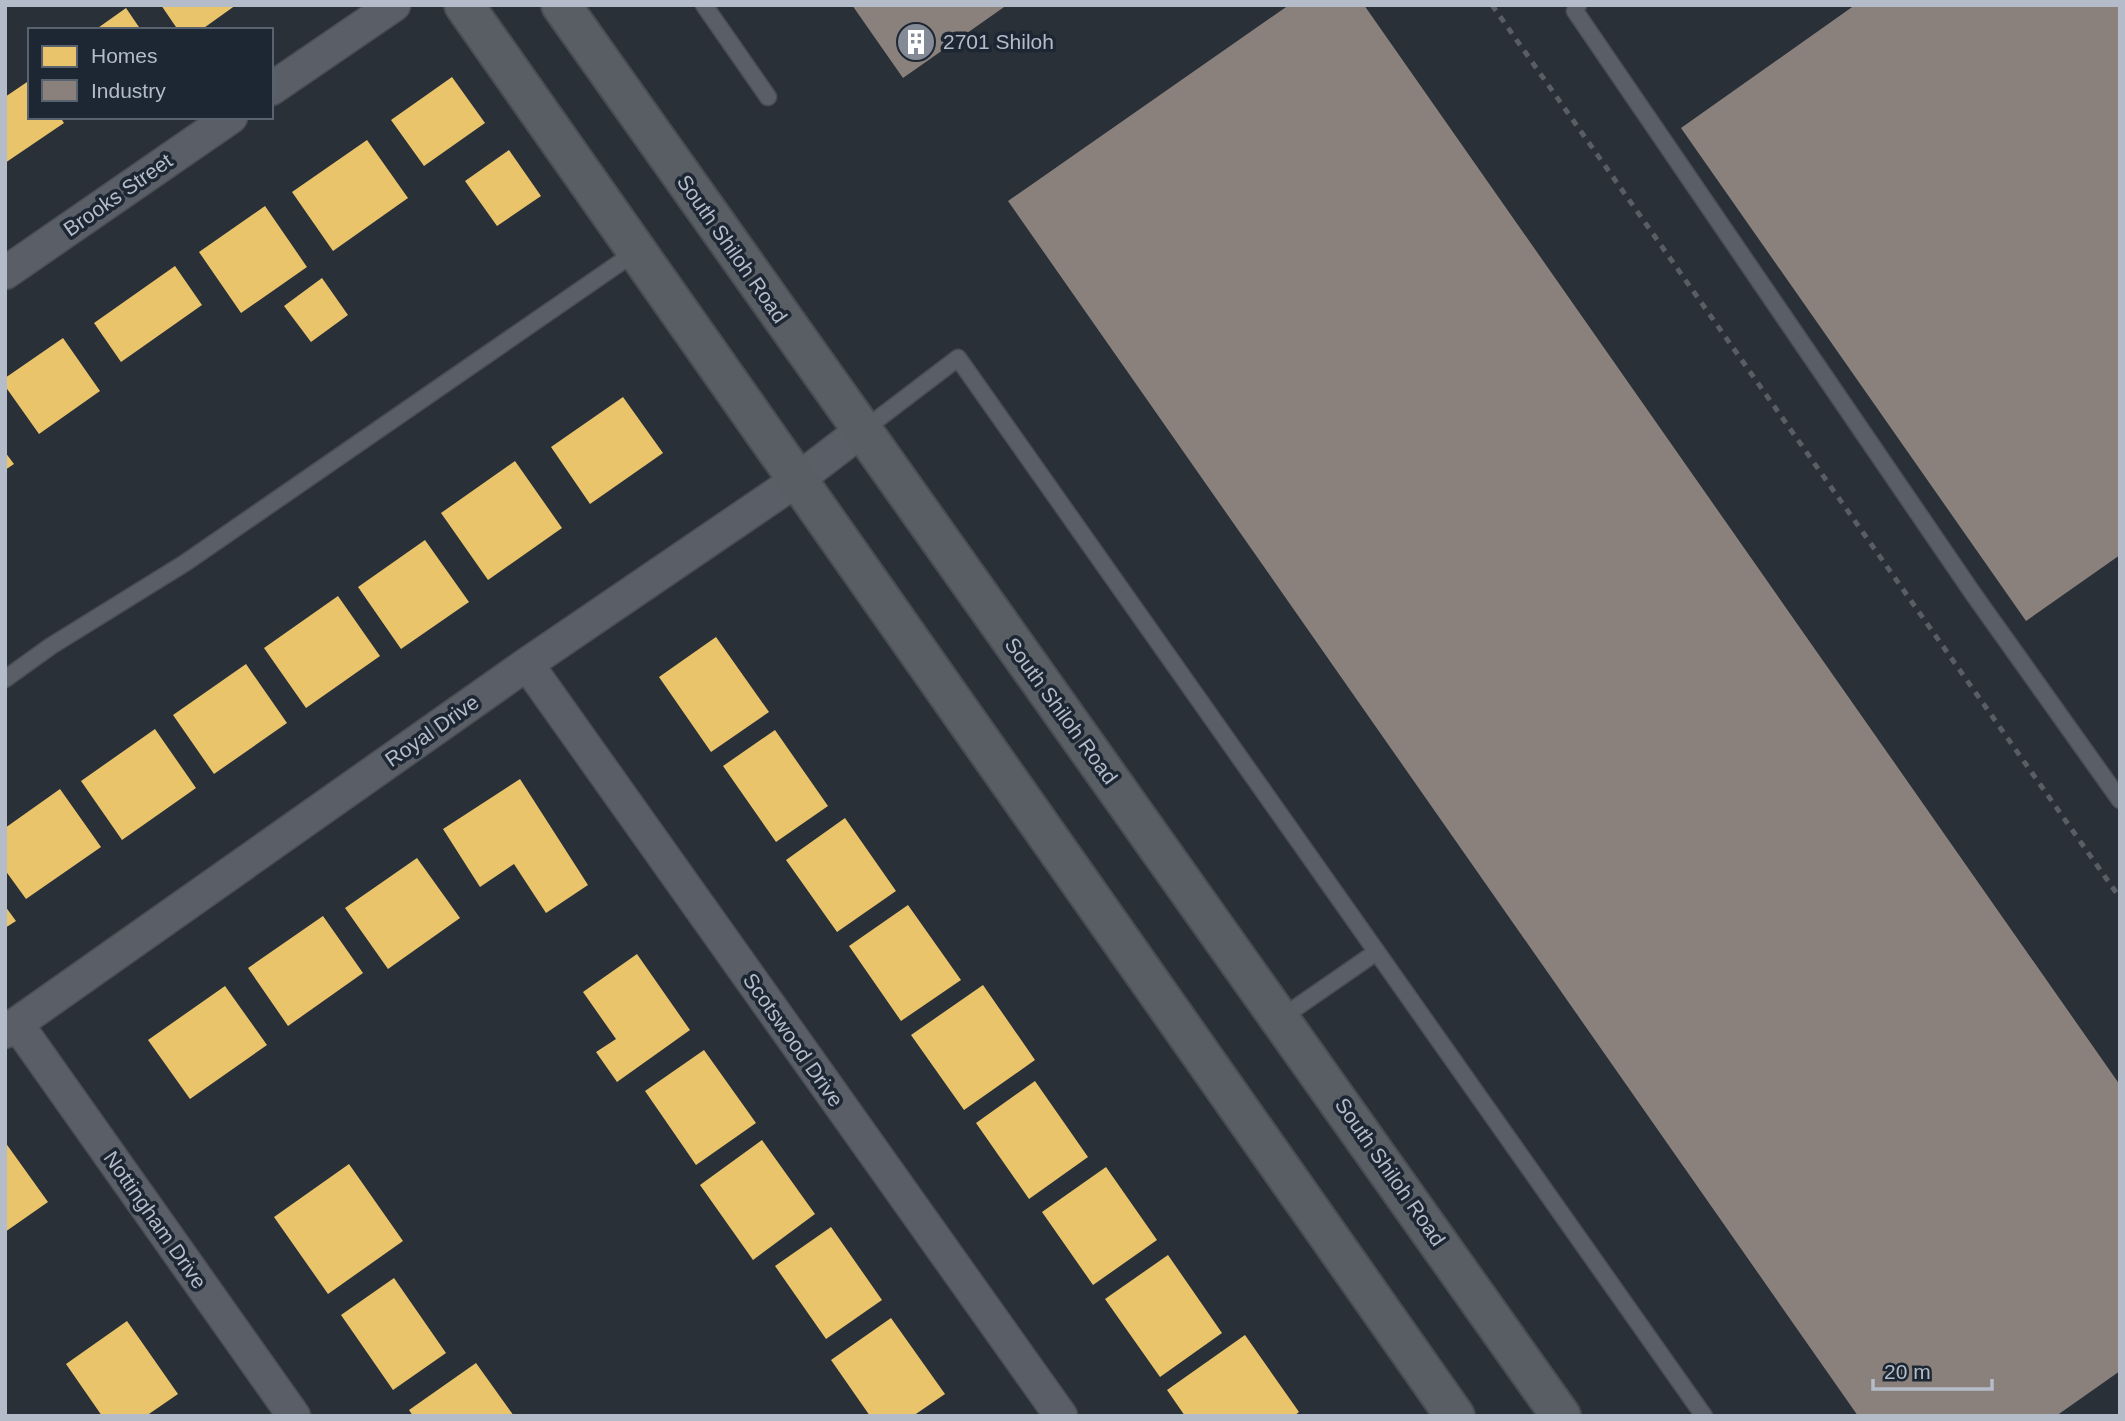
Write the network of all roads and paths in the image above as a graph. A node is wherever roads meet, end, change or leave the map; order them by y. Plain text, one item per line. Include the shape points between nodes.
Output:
1 (394, 5) edge
2 (464, 5) edge
3 (561, 5) edge
4 (704, 5) edge
5 (1578, 5) edge
6 (273, 88) edge
7 (768, 97) dead end
8 (228, 119) edge
9 (637, 251) junction
10 (5, 273) edge
11 (861, 431) junction
12 (797, 480) junction
13 (527, 664) junction
14 (5, 678) edge
15 (2120, 800) edge
16 (1375, 953) junction
17 (1281, 1017) junction
18 (11, 1028) edge
19 (293, 1416) edge
20 (1061, 1416) edge
21 (1455, 1416) edge
22 (1561, 1416) edge
23 (1704, 1416) edge

1 - 6 street
2 - 9 main road
3 - 11 main road, South Shiloh Road
4 - 7 lane
5 - 15 lane via 1575,11 1974,595
8 - 10 street, Brooks Street
9 - 12 main road
9 - 14 lane via 186,562
11 - 12 street, Royal Drive
11 - 16 lane via 958,358
11 - 17 main road, South Shiloh Road
12 - 13 street, Royal Drive
12 - 21 main road
13 - 18 street, Royal Drive
13 - 20 street, Scotswood Drive
16 - 17 lane
16 - 23 lane
17 - 22 main road, South Shiloh Road
18 - 19 street, Nottingham Drive

